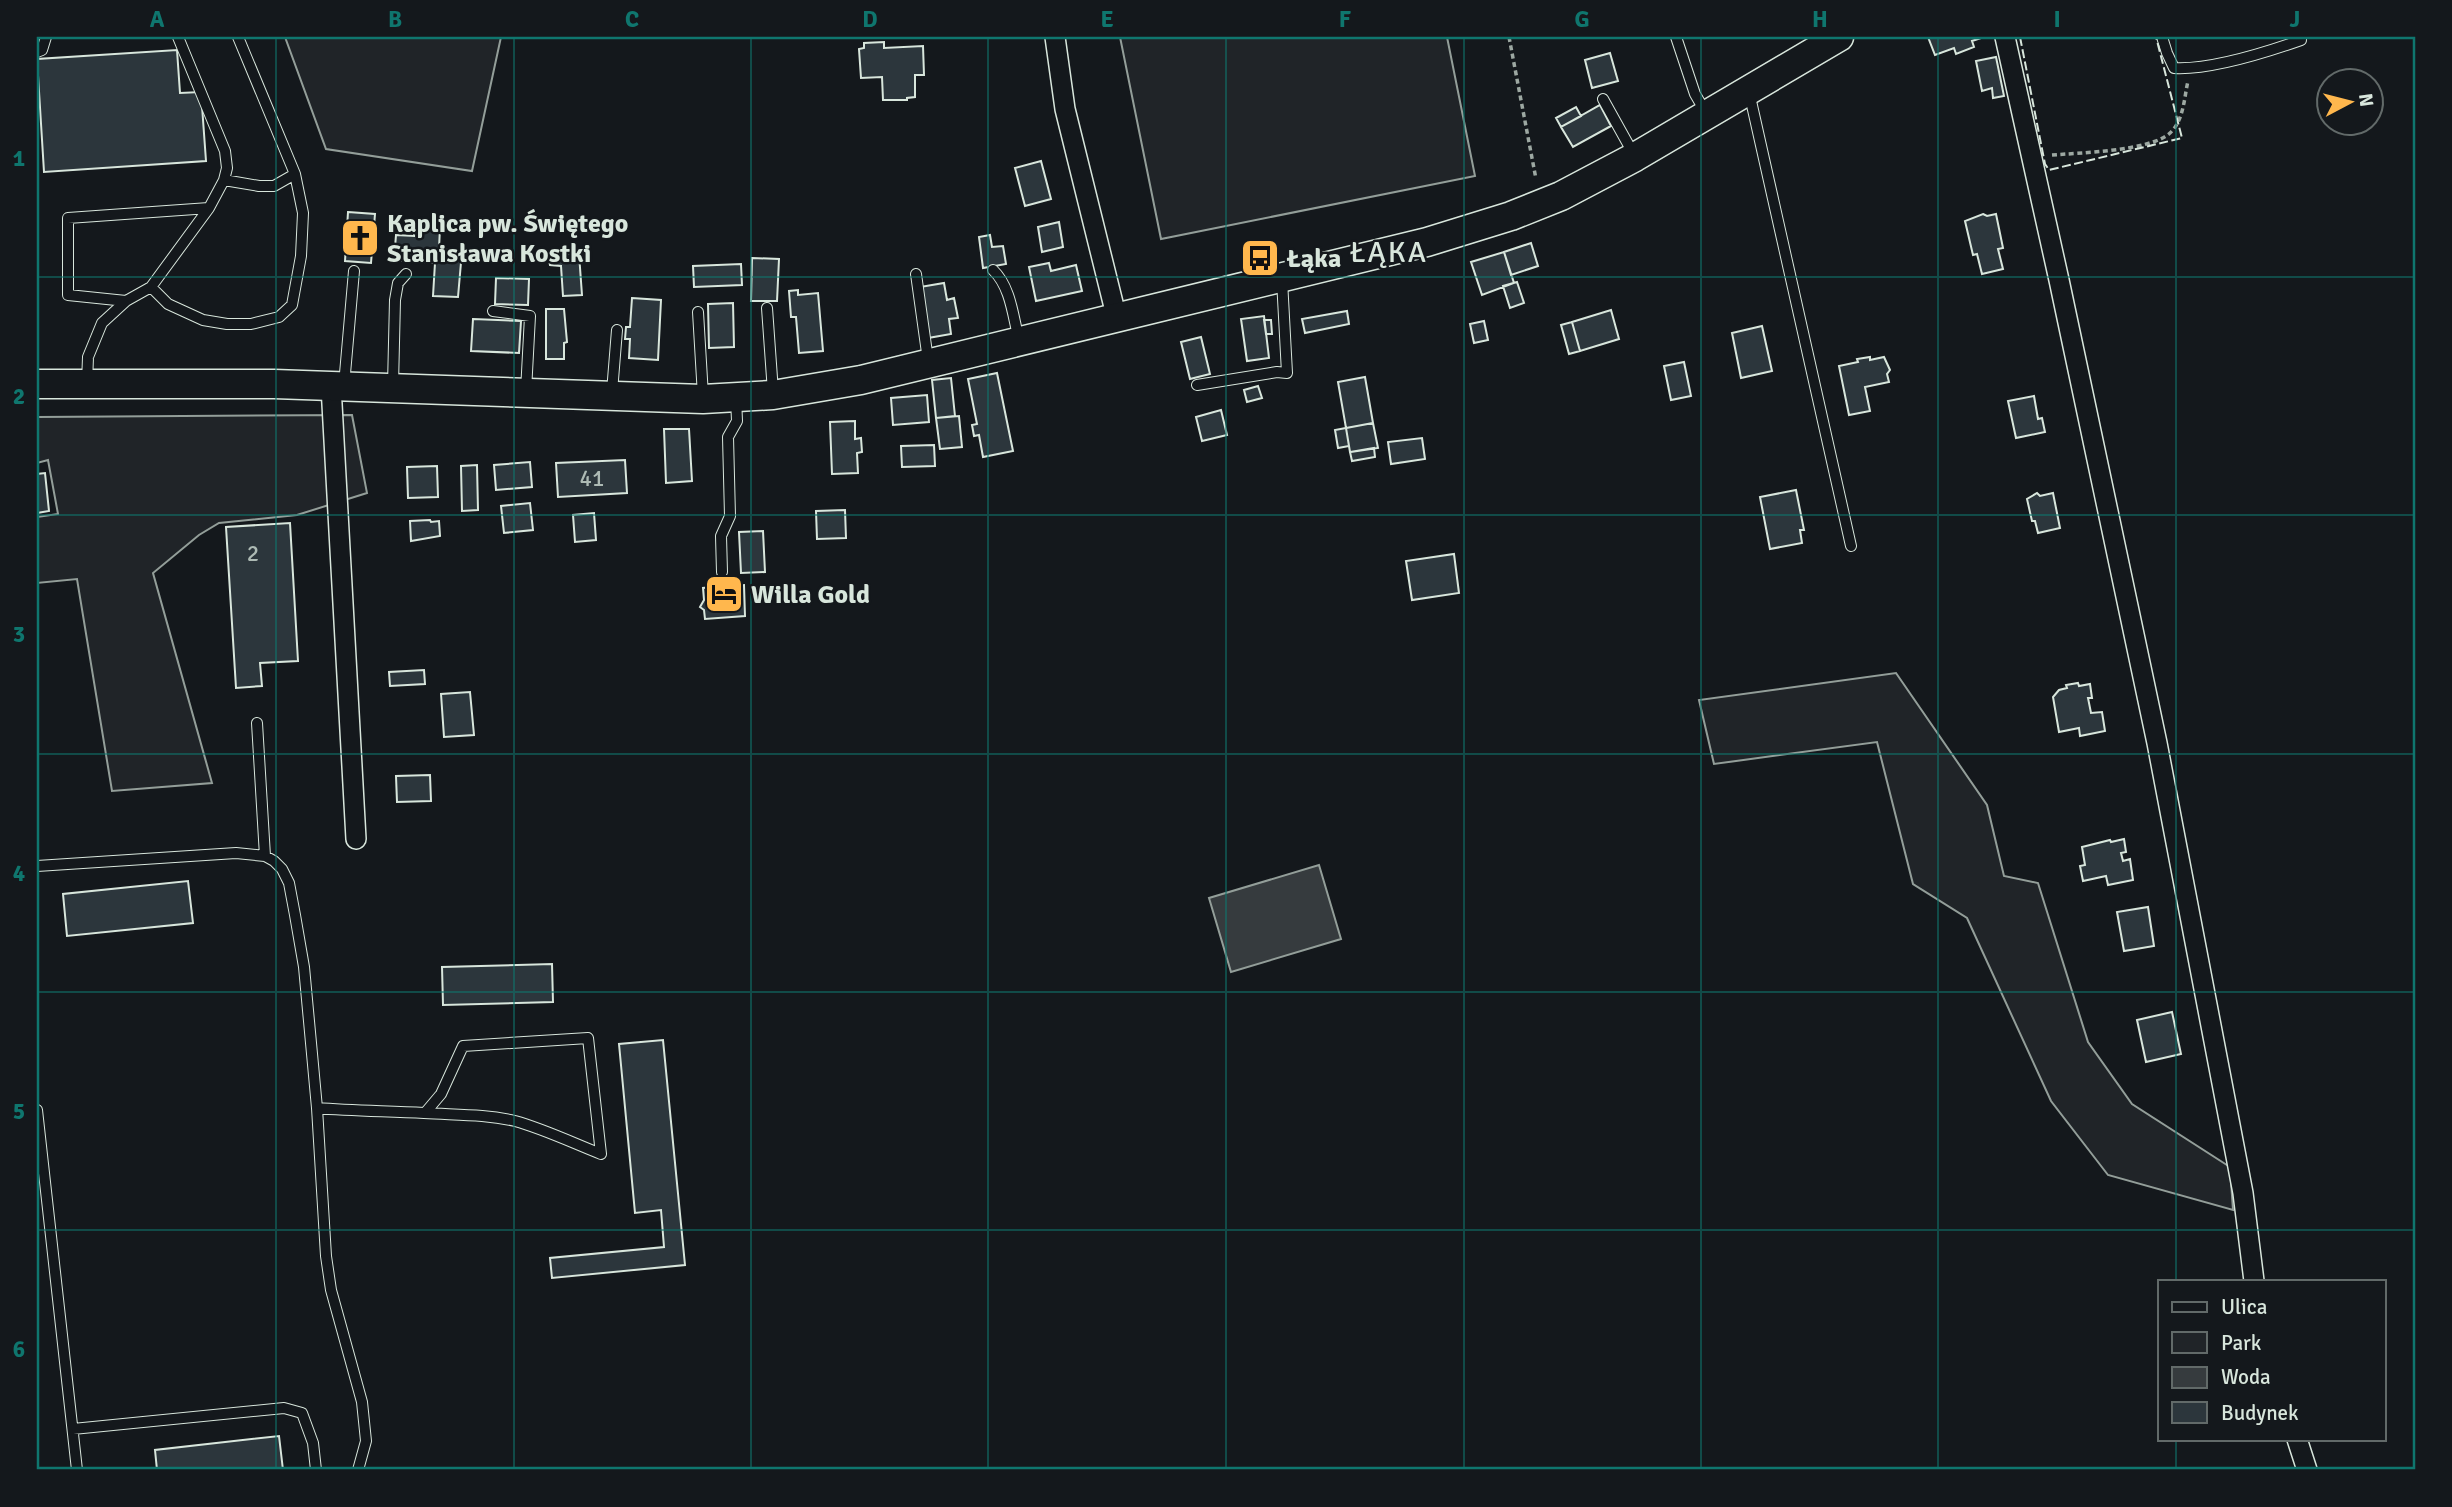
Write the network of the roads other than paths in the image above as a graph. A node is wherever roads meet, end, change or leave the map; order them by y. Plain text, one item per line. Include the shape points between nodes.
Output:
1 (46, 37) edge
2 (178, 37) edge
3 (238, 37) edge
4 (1055, 37) edge
5 (1676, 37) edge
6 (1839, 37) edge
7 (2005, 37) edge
8 (2162, 37) edge
9 (2301, 37) edge
10 (37, 51) edge
11 (1749, 89) junction
12 (1602, 99) dead end
13 (1706, 113) junction
14 (1635, 157) junction
15 (295, 174) junction
16 (224, 180) junction
17 (209, 208) junction
18 (993, 270) dead end
19 (354, 271) dead end
20 (406, 274) dead end
21 (916, 274) dead end
22 (1282, 278) junction
23 (151, 286) junction
24 (126, 301) junction
25 (767, 309) dead end
26 (493, 312) dead end
27 (698, 312) dead end
28 (1117, 319) junction
29 (617, 330) dead end
30 (1020, 343) junction
31 (929, 366) junction
32 (37, 384) edge
33 (87, 384) junction
34 (1197, 385) dead end
35 (338, 387) junction
36 (393, 389) junction
37 (526, 393) junction
38 (773, 395) junction
39 (612, 396) junction
40 (736, 397) junction
41 (703, 399) junction
42 (1851, 546) dead end
43 (722, 572) dead end
44 (257, 723) dead end
45 (356, 839) dead end
46 (265, 856) junction
47 (37, 866) edge
48 (317, 1108) junction
49 (37, 1110) edge
50 (425, 1113) junction
51 (2254, 1280) edge
52 (73, 1429) junction
53 (2297, 1440) edge
54 (78, 1470) edge
55 (316, 1470) edge
56 (358, 1470) edge
57 (2307, 1470) edge

1 - 10 lane via 42,50
2 - 16 lane via 225,152
3 - 15 lane
4 - 28 street via 1065,109
5 - 13 lane
6 - 11 main road
7 - 51 street via 2157,743 2243,1193
8 - 9 lane via 2175,68 2190,69 2274,49
11 - 13 main road
11 - 42 lane
12 - 14 lane
13 - 14 main road
14 - 22 main road via 1511,216
15 - 16 lane via 274,186
15 - 23 lane via 303,213 301,256 292,305 279,317 251,324 203,320 168,304
16 - 17 lane
17 - 23 lane
17 - 24 lane via 68,218 68,295
18 - 30 lane via 1005,287
19 - 35 lane
20 - 36 lane via 398,282
21 - 31 lane
22 - 28 main road
22 - 34 lane via 1287,373
23 - 24 lane
24 - 33 lane via 102,323 88,357
25 - 38 lane
26 - 37 lane via 530,316
27 - 41 lane
28 - 30 main road
29 - 39 lane
30 - 31 main road
31 - 38 main road
32 - 33 main road
33 - 35 main road
35 - 36 main road
35 - 45 street
36 - 37 main road
37 - 39 main road
38 - 40 main road
39 - 41 main road
40 - 41 main road
40 - 43 lane via 737,421 728,437 730,516 721,536
44 - 46 lane
46 - 47 lane via 236,853
46 - 48 lane via 282,869 289,883 304,967
48 - 50 lane
48 - 56 lane via 331,1290 362,1402 366,1441
49 - 52 lane
50 - 50 lane via 442,1094 463,1046 588,1038 601,1154 516,1121
52 - 54 lane
52 - 55 lane via 284,1408 302,1413 313,1443
53 - 57 street

